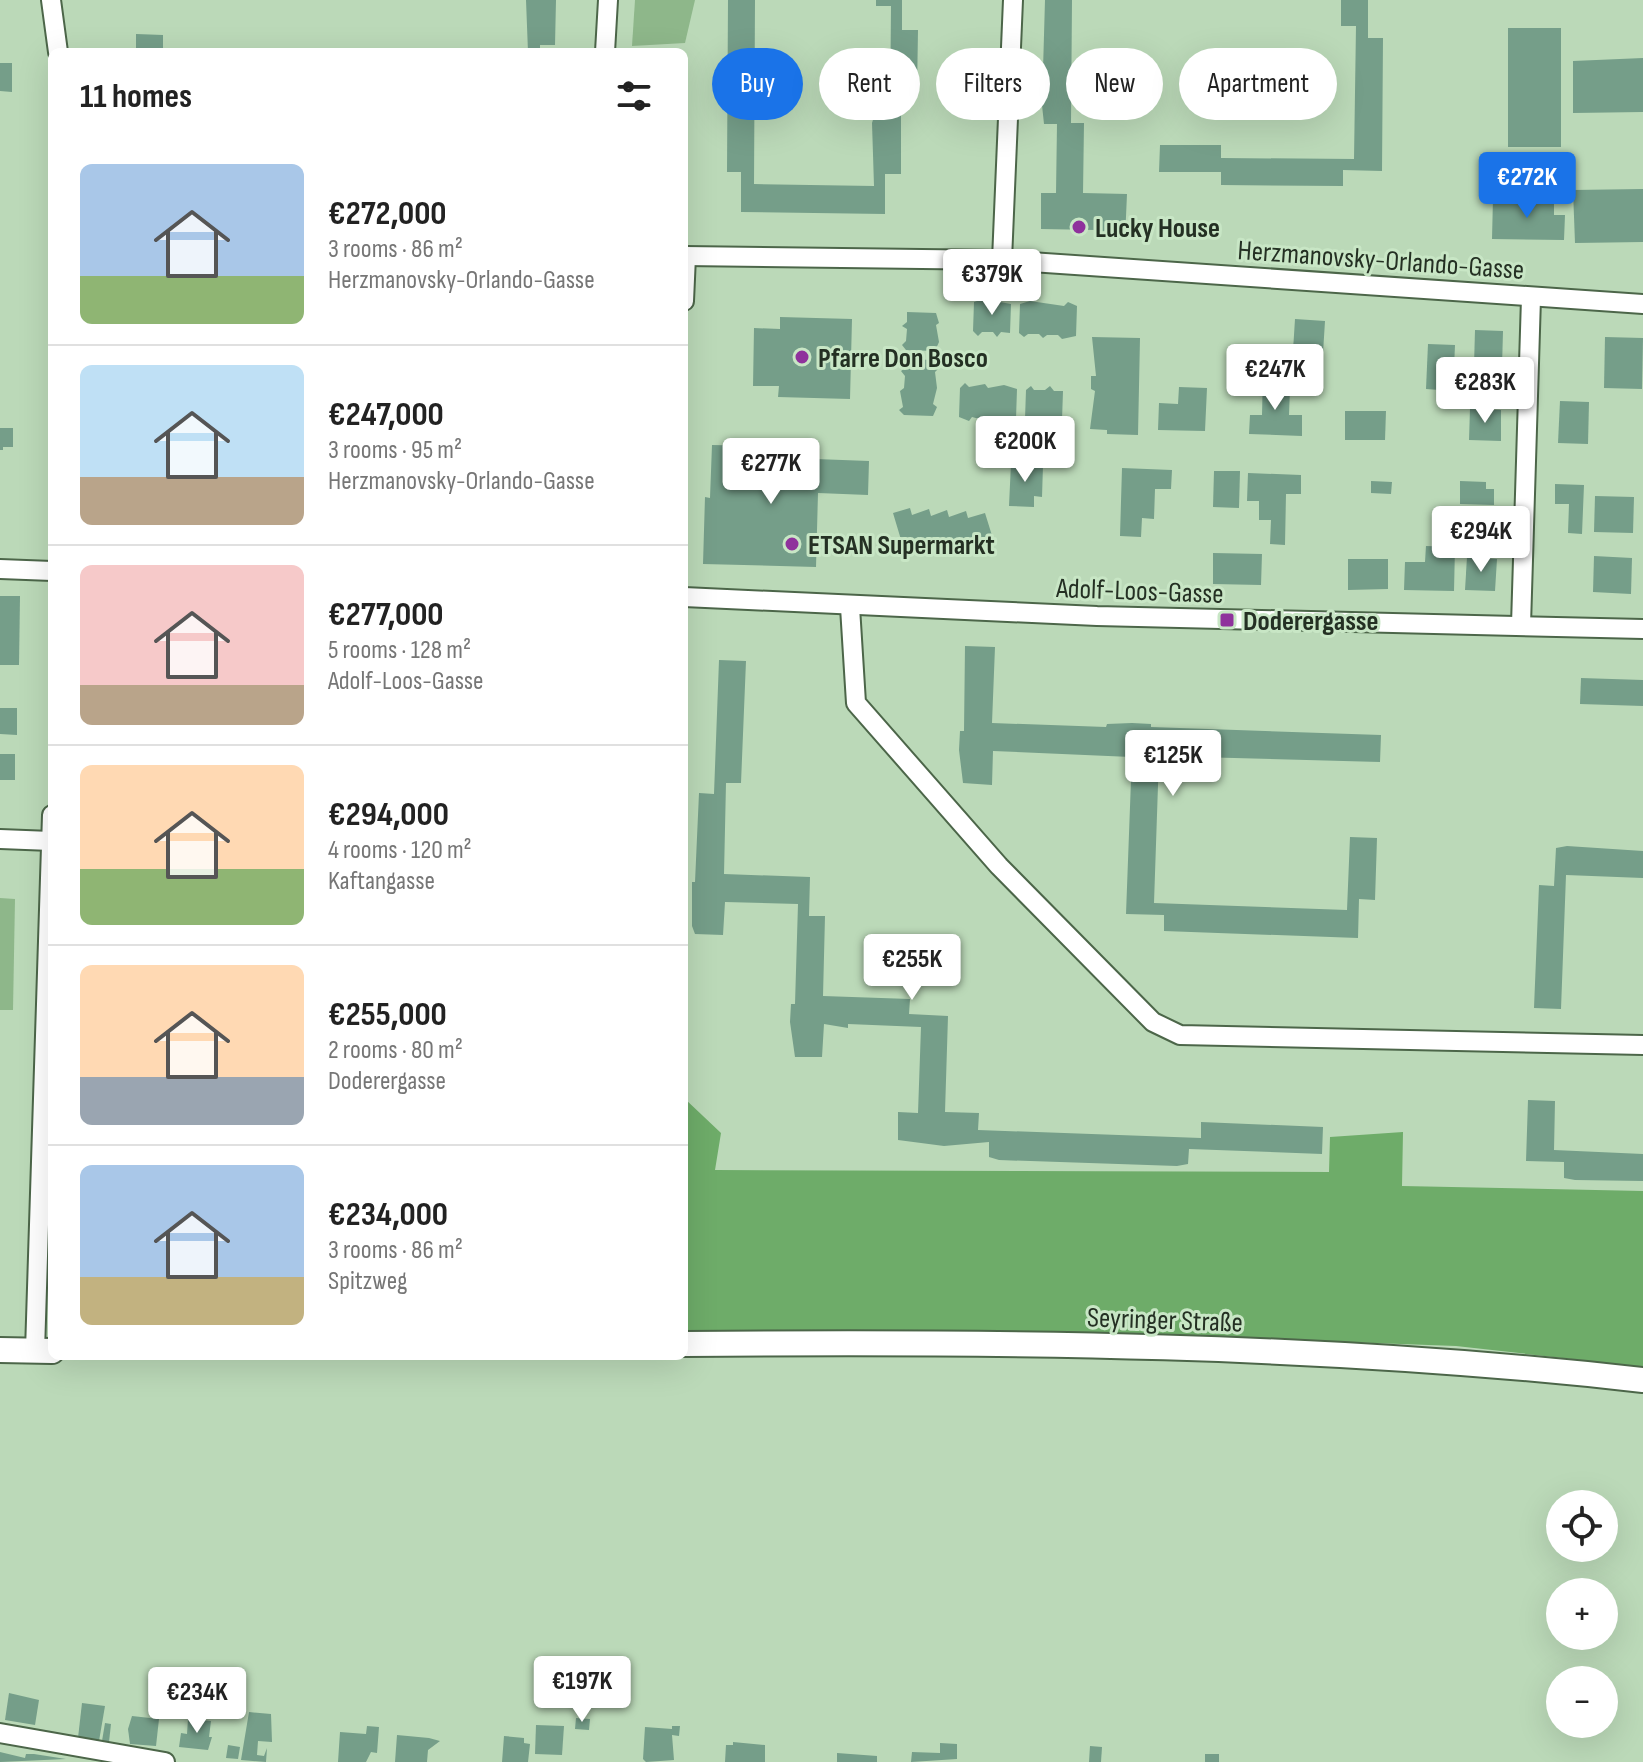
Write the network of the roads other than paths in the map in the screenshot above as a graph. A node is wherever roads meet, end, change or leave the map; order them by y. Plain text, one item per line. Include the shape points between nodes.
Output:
1 (51, 0) edge
2 (608, 0) edge
3 (1013, 0) edge
4 (57, 48) edge
5 (605, 48) edge
6 (688, 256) edge
7 (1002, 260) junction
8 (1531, 298) junction
9 (1643, 304) edge
10 (0, 569) edge
11 (48, 571) edge
12 (688, 597) edge
13 (850, 607) junction
14 (1521, 625) junction
15 (1643, 629) edge
16 (0, 839) edge
17 (48, 841) edge
18 (1643, 1045) edge
19 (48, 1060) edge
20 (688, 1344) edge
21 (0, 1350) edge
22 (44, 1351) edge
23 (1643, 1380) edge
24 (0, 1733) edge
25 (165, 1762) edge

1 - 4 street
2 - 5 street
3 - 7 street
6 - 7 street, Herzmanovsky-Orlando-Gasse
7 - 8 street, Herzmanovsky-Orlando-Gasse
8 - 9 street, Herzmanovsky-Orlando-Gasse
8 - 14 street
10 - 11 street
12 - 13 street, Adolf-Loos-Gasse
13 - 14 street, Adolf-Loos-Gasse via 1256,622
13 - 18 street via 856,703 999,866 1153,1022 1180,1035
14 - 15 street, Adolf-Loos-Gasse
16 - 17 street
19 - 22 street
20 - 23 main road, Seyringer Straße via 1122,1346 1483,1362
21 - 22 main road
24 - 25 street

